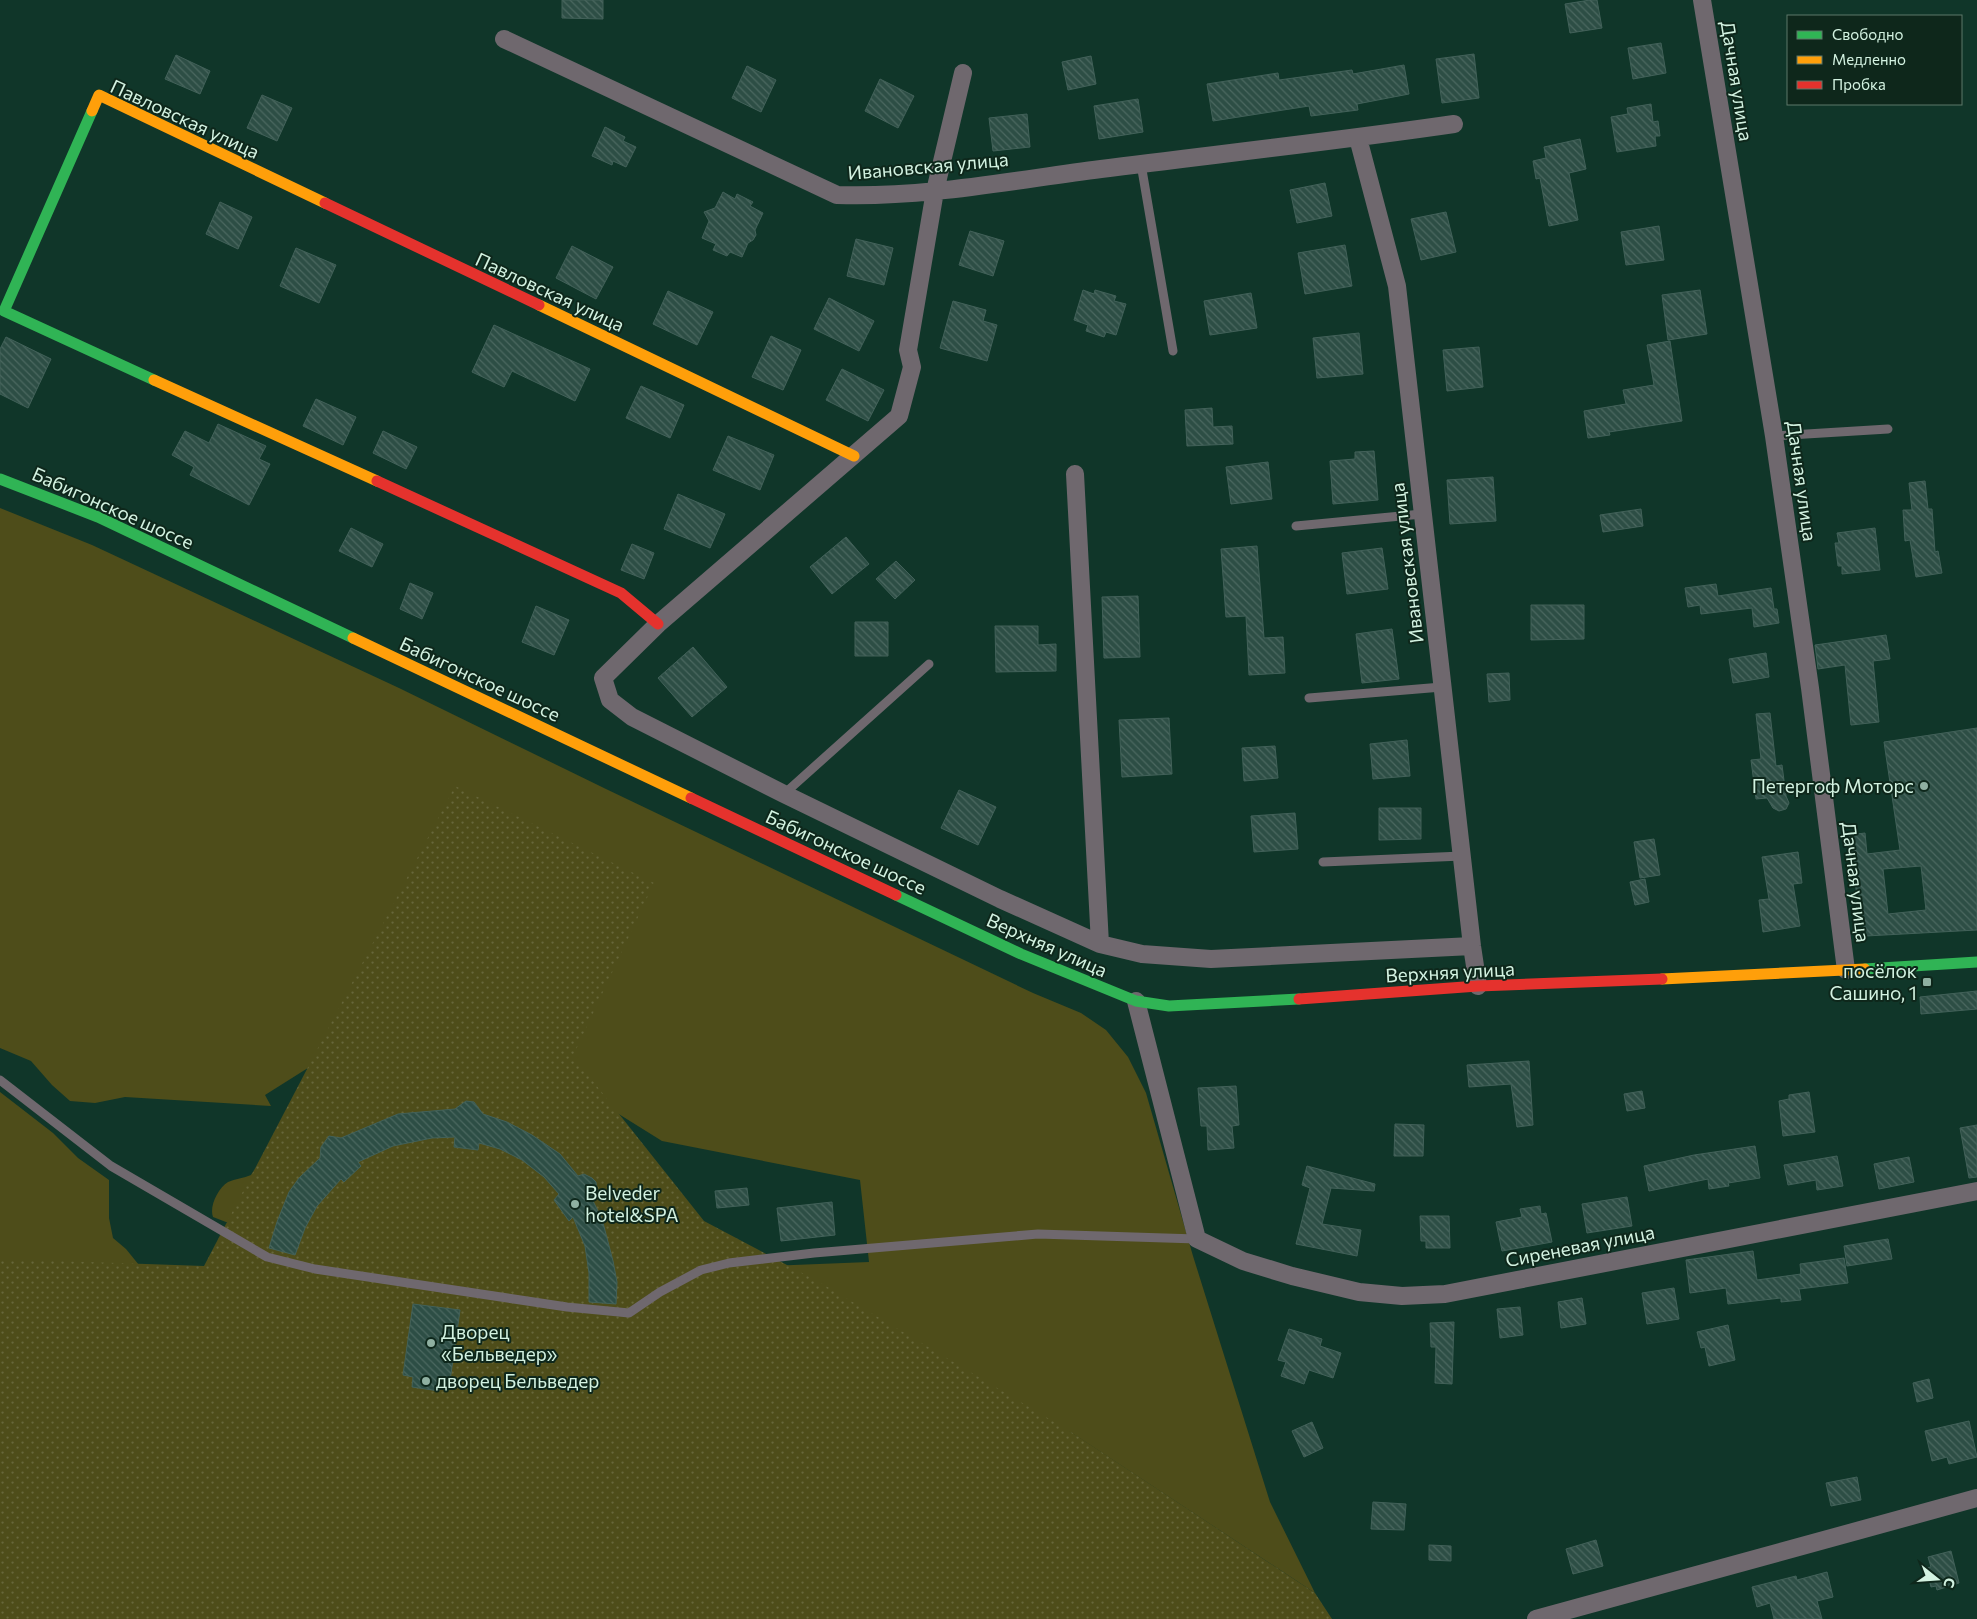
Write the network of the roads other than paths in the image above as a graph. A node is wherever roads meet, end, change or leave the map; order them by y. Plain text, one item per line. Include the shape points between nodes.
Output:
1 (1702, 0) edge
2 (504, 39) dead end
3 (962, 73) dead end
4 (1454, 124) dead end
5 (1358, 138) junction
6 (1141, 164) junction
7 (935, 191) junction
8 (1173, 351) dead end
9 (1888, 428) dead end
10 (1774, 436) junction
11 (854, 456) junction
12 (1076, 474) dead end
13 (0, 479) edge
14 (1422, 514) junction
15 (1296, 526) dead end
16 (658, 624) junction
17 (929, 664) dead end
18 (1442, 687) junction
19 (1309, 698) dead end
20 (784, 794) junction
21 (1462, 856) junction
22 (1323, 862) dead end
23 (943, 917) joint
24 (1100, 944) junction
25 (1472, 946) junction
26 (1977, 962) edge
27 (1846, 970) junction
28 (1478, 986) junction
29 (1136, 1001) junction
30 (0, 1080) edge
31 (1977, 1192) edge
32 (1196, 1239) junction
33 (1977, 1498) edge
34 (1536, 1619) edge

1 - 10 street, Дачная улица
2 - 7 street, Ивановская улица via 837,196
3 - 7 street
4 - 5 street, Ивановская улица
5 - 6 street, Ивановская улица
5 - 14 street, Ивановская улица via 1396,286
6 - 7 street, Ивановская улица
6 - 8 lane
7 - 11 street via 908,350 912,367 899,416
9 - 10 lane
10 - 27 street, Дачная улица
11 - 16 street
11 - 16 street, Павловская улица via 98,96 4,311 621,594
12 - 24 street
13 - 23 street, Бабигонское шоссе via 98,517
14 - 15 lane
14 - 18 street, Ивановская улица
16 - 20 street via 604,678 610,700 632,717
17 - 20 lane
18 - 19 lane
18 - 21 street, Ивановская улица
20 - 24 street
21 - 22 lane
21 - 25 street, Ивановская улица
23 - 29 street, Верхняя улица via 1028,957
24 - 25 street via 1142,954 1212,959
25 - 28 street, Ивановская улица
26 - 27 street, Верхняя улица
27 - 28 street, Верхняя улица
28 - 29 street, Верхняя улица via 1209,1005 1169,1006
29 - 32 street
30 - 32 lane via 111,1166 267,1258 315,1270 567,1307 629,1312 700,1270 729,1263 814,1253 1038,1234
31 - 32 street, Сиреневая улица via 1446,1294 1402,1296 1359,1292 1243,1261
33 - 34 street

